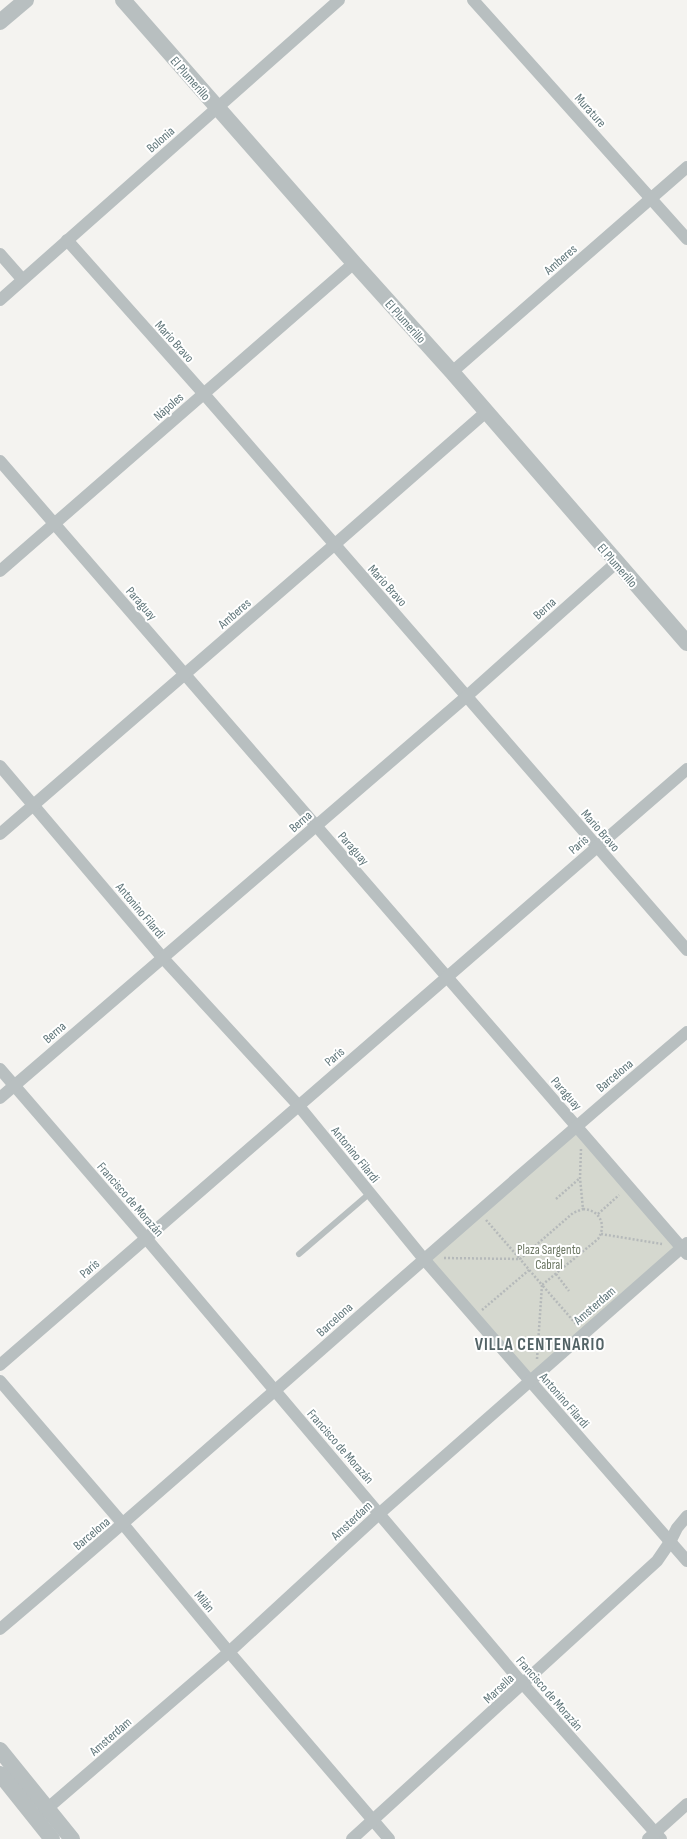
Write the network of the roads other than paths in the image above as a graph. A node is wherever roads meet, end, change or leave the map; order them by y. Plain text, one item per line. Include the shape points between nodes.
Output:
1 (26, 0) edge
2 (123, 0) edge
3 (339, 0) edge
4 (473, 0) edge
5 (0, 22) edge
6 (217, 108) junction
7 (687, 168) edge
8 (652, 198) junction
9 (687, 239) edge
10 (67, 240) junction
11 (0, 254) edge
12 (354, 263) junction
13 (22, 279) junction
14 (0, 300) edge
15 (452, 372) junction
16 (204, 394) junction
17 (486, 412) junction
18 (0, 461) edge
19 (55, 523) junction
20 (334, 545) junction
21 (616, 563) junction
22 (0, 571) edge
23 (686, 640) edge
24 (184, 674) junction
25 (467, 696) junction
26 (0, 766) edge
27 (687, 769) edge
28 (34, 804) junction
29 (316, 825) junction
30 (0, 834) edge
31 (596, 846) junction
32 (687, 950) edge
33 (162, 957) junction
34 (448, 977) junction
35 (687, 1032) edge
36 (0, 1069) edge
37 (14, 1086) junction
38 (0, 1098) edge
39 (298, 1105) junction
40 (579, 1128) junction
41 (370, 1194) junction
42 (145, 1237) junction
43 (685, 1248) edge
44 (299, 1254) dead end
45 (423, 1258) junction
46 (0, 1365) edge
47 (533, 1377) junction
48 (0, 1381) edge
49 (274, 1390) junction
50 (380, 1513) junction
51 (687, 1516) edge
52 (124, 1524) junction
53 (670, 1542) junction
54 (687, 1561) edge
55 (0, 1629) edge
56 (229, 1652) junction
57 (523, 1684) junction
58 (0, 1750) edge
59 (0, 1774) edge
60 (687, 1804) edge
61 (42, 1814) junction
62 (372, 1822) junction
63 (655, 1837) edge
64 (52, 1839) edge
65 (72, 1839) edge
66 (352, 1839) edge
67 (389, 1839) edge

1 - 5 street
2 - 6 street, El Plumerillo
3 - 6 street, Bolonia
4 - 8 street, Murature
6 - 10 street, Bolonia
6 - 12 street, El Plumerillo
7 - 8 street, Amberes
8 - 9 street, Murature
8 - 15 street, Amberes
10 - 13 street, Bolonia
10 - 16 street, Mario Bravo
11 - 13 street
12 - 15 street, El Plumerillo
12 - 16 street, Nápoles
13 - 14 street, Bolonia
15 - 17 street, El Plumerillo
16 - 19 street, Nápoles
16 - 20 street, Mario Bravo
17 - 20 street, Amberes
17 - 21 street, El Plumerillo
18 - 19 street, Paraguay
19 - 22 street, Nápoles
19 - 24 street, Paraguay
20 - 24 street, Amberes
20 - 25 street, Mario Bravo
21 - 23 street, El Plumerillo
21 - 25 street, Berna
24 - 28 street, Amberes
24 - 29 street, Paraguay
25 - 29 street, Berna
25 - 31 street, Mario Bravo
26 - 28 street, Antonino Filardi
27 - 31 street, París
28 - 30 street, Amberes
28 - 33 street, Antonino Filardi
29 - 33 street, Berna
29 - 34 street, Paraguay
31 - 32 street, Mario Bravo
31 - 34 street, París
33 - 37 street, Berna
33 - 39 street, Antonino Filardi
34 - 39 street, París
34 - 40 street, Paraguay
35 - 40 street, Barcelona
36 - 37 street, Francisco de Morazán
37 - 38 street, Berna
37 - 42 street, Francisco de Morazán
39 - 41 street, Antonino Filardi
39 - 42 street, París
40 - 43 street, Paraguay via 628,1187
40 - 45 street, Barcelona
41 - 44 lane
41 - 45 street, Antonino Filardi
42 - 46 street, París
42 - 49 street, Francisco de Morazán
43 - 47 street, Amsterdam
45 - 47 street, Antonino Filardi
45 - 49 street, Barcelona
47 - 50 street, Amsterdam
47 - 53 street, Antonino Filardi
48 - 52 street, Milán
49 - 50 street, Francisco de Morazán
49 - 52 street, Barcelona
50 - 56 street, Amsterdam
50 - 57 street, Francisco de Morazán
51 - 53 street, Marsella
52 - 55 street, Barcelona
52 - 56 street, Milán
53 - 54 street, Antonino Filardi
53 - 57 street, Marsella via 657,1561
56 - 61 street, Amsterdam
56 - 62 street, Milán
57 - 62 street, Marsella
57 - 63 street, Francisco de Morazán
58 - 61 street
59 - 61 street
60 - 63 street
61 - 64 street
61 - 65 street
62 - 66 street, Marsella
62 - 67 street, Milán

